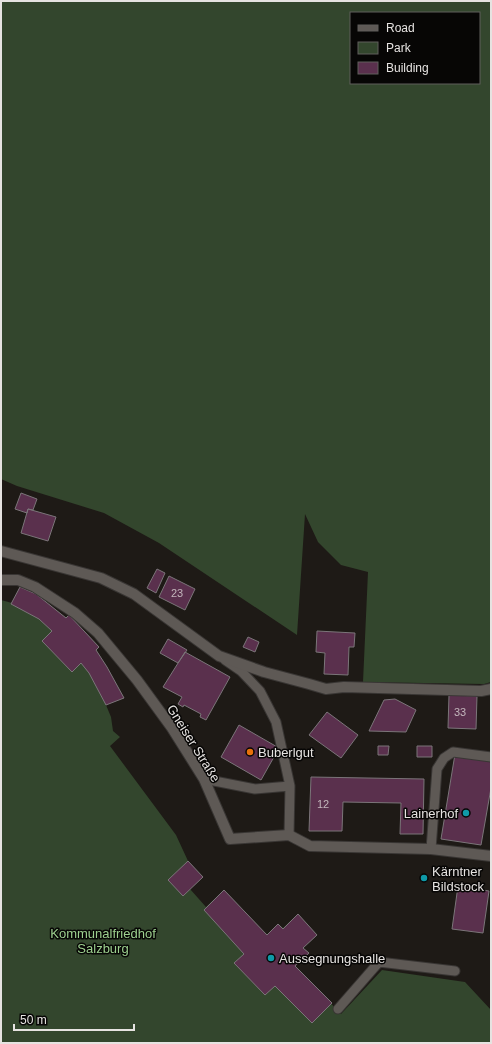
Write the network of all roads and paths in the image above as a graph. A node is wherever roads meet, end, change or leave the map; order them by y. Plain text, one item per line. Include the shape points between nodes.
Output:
1 (1, 551) edge
2 (1, 580) edge
3 (219, 656) junction
4 (491, 689) edge
5 (491, 757) edge
6 (204, 779) junction
7 (290, 786) junction
8 (289, 835) junction
9 (431, 849) junction
10 (491, 857) edge
11 (455, 971) dead end
12 (338, 1009) dead end

1 - 3 street via 102,578 134,594
2 - 6 street, Gneiser Straße via 18,580 35,587 98,633 168,722
3 - 4 street via 264,672 326,689
3 - 7 lane via 241,671 260,691 276,722
5 - 9 lane via 453,752 444,758 437,769
6 - 7 lane via 255,789
6 - 8 street, Gneiser Straße via 230,840
7 - 8 lane
8 - 9 street via 310,846
9 - 10 street
11 - 12 lane via 379,962

